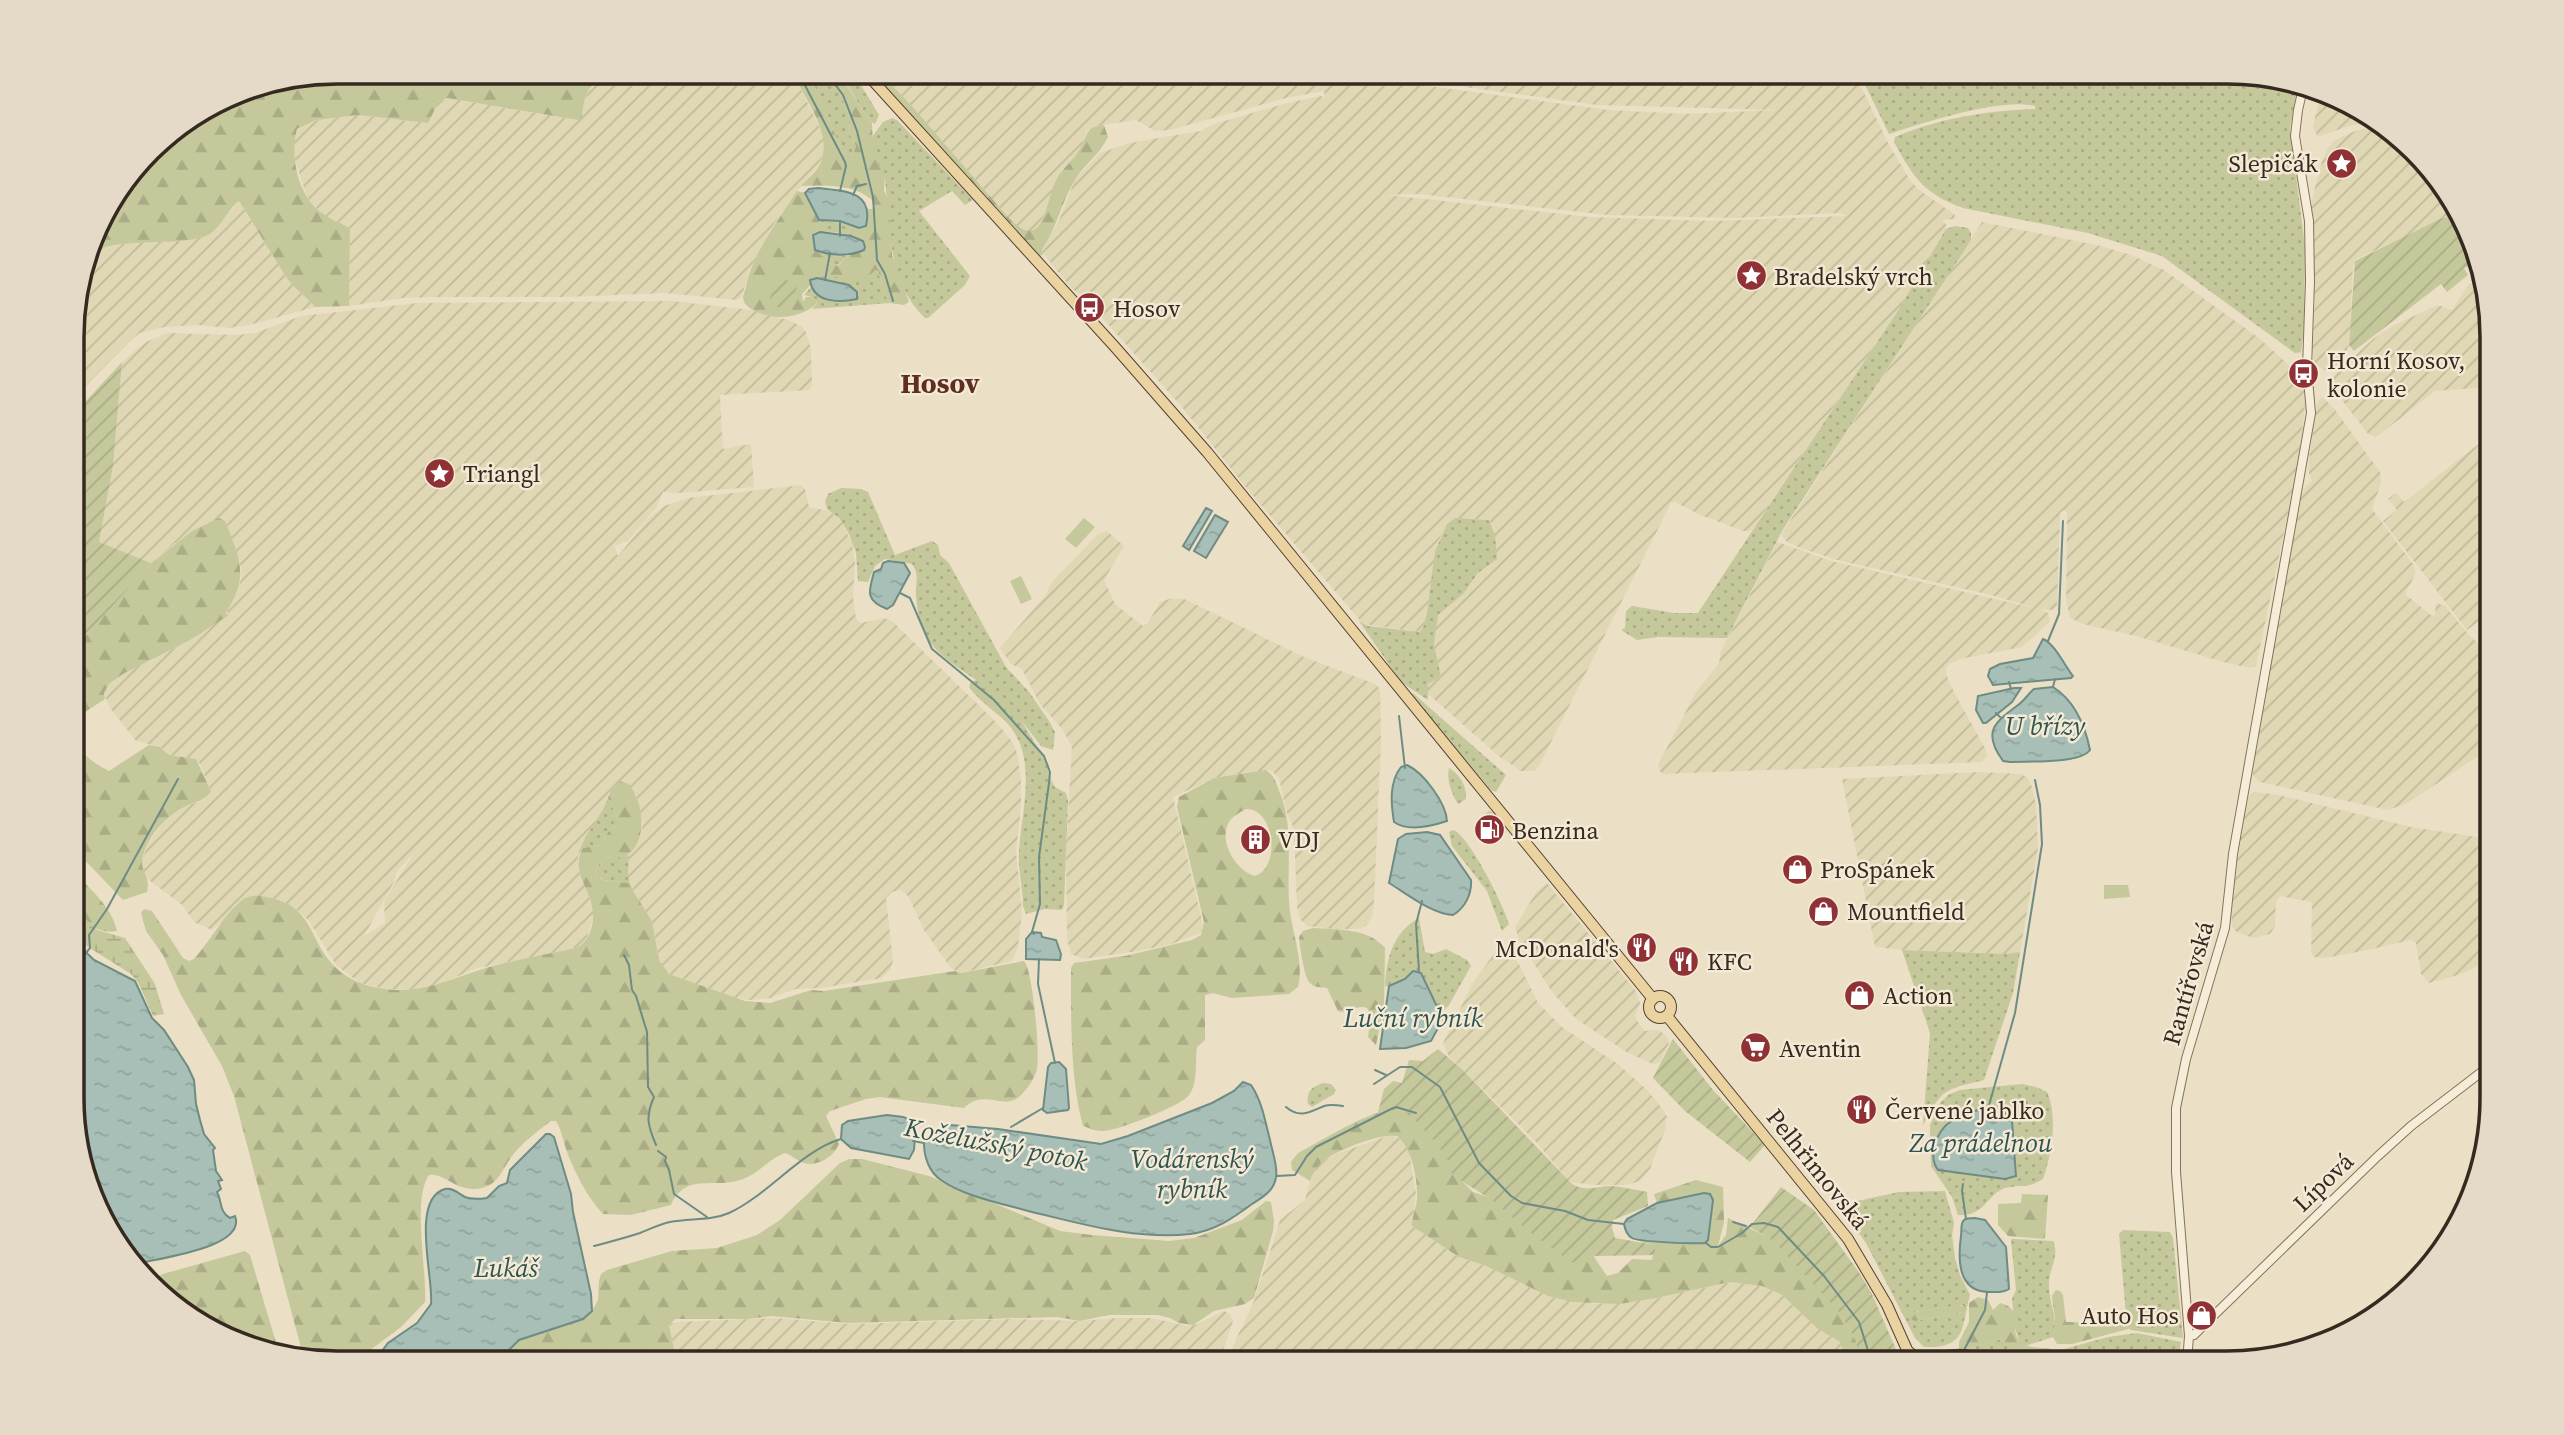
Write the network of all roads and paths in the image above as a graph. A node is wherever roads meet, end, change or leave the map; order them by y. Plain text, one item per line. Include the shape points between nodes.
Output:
1 (876, 84) edge
2 (2302, 96) edge
3 (1653, 999) junction
4 (1667, 1016) junction
5 (2480, 1073) edge
6 (2189, 1336) junction
7 (1908, 1351) edge
8 (2188, 1351) edge

1 - 3 main road via 1207,452
2 - 6 street, Rantířovská via 2295,136 2309,221 2307,368 2311,413 2233,854 2226,922 2176,1108 2176,1172
3 - 4 main road via 1651,1014
3 - 4 main road via 1667,999 1671,1008
4 - 7 main road, Pelhřimovská via 1848,1239
5 - 6 street, Lípová via 2389,1145
6 - 8 street, Rantířovská

